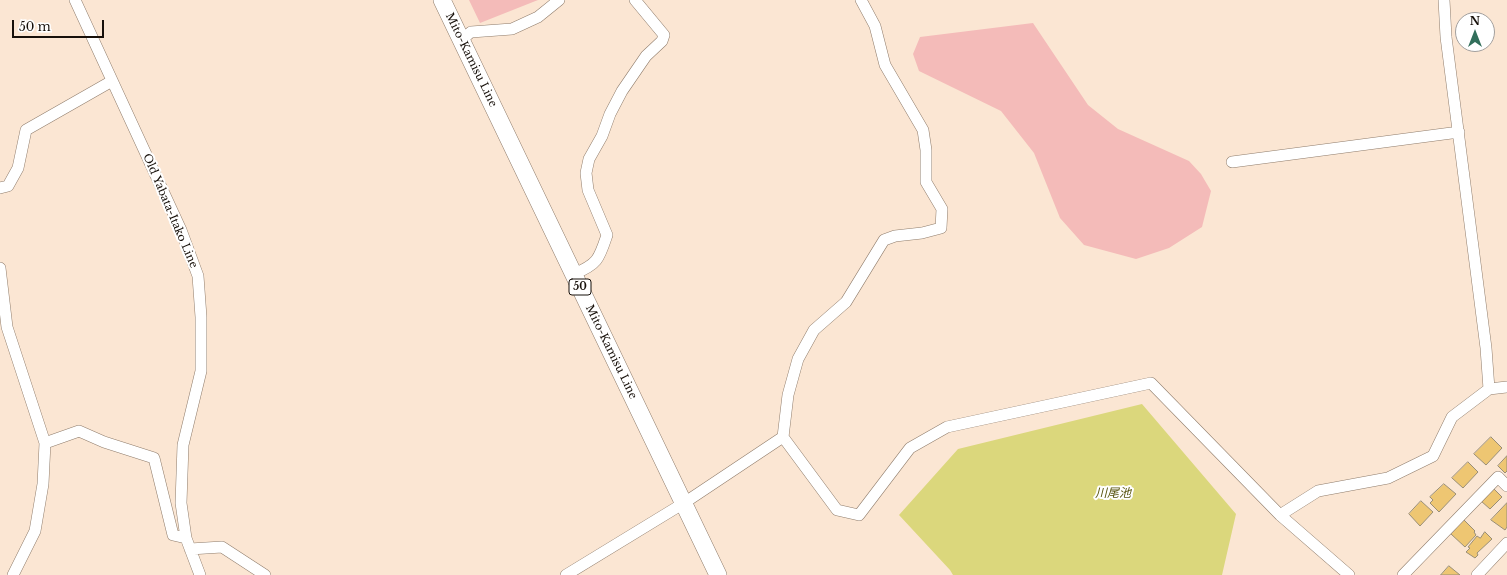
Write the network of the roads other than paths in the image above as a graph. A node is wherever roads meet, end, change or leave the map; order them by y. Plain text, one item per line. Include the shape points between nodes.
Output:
1 (75, 0) edge
2 (442, 0) edge
3 (559, 0) edge
4 (635, 0) edge
5 (860, 0) edge
6 (1444, 0) edge
7 (461, 40) junction
8 (112, 81) junction
9 (1459, 132) junction
10 (1232, 162) dead end
11 (0, 188) edge
12 (0, 268) edge
13 (574, 274) junction
14 (1507, 387) edge
15 (1489, 389) junction
16 (783, 437) junction
17 (45, 442) junction
18 (1507, 486) edge
19 (684, 503) junction
20 (1280, 515) junction
21 (186, 538) junction
22 (1507, 543) edge
23 (190, 549) junction
24 (13, 575) edge
25 (200, 575) edge
26 (265, 575) edge
27 (566, 575) edge
28 (718, 575) edge
29 (1349, 575) edge
30 (1403, 575) edge
31 (1477, 575) edge

1 - 8 street, Old Yabata-Itako Line
2 - 7 main road, Mito-Kamisu Line / 50
3 - 7 street via 538,17 512,29 471,32
4 - 13 street via 664,35 622,91 589,159 586,173 588,190 607,235 597,261
5 - 16 street via 875,26 885,65 923,130 926,182 942,209 941,228 884,240 846,302 814,330 798,359 788,395
6 - 9 street via 1446,37
7 - 13 main road, Mito-Kamisu Line / 50
8 - 11 street via 26,130 18,168 8,186
8 - 21 street, Old Yabata-Itako Line via 181,230 198,276 201,372 184,445 181,503
9 - 10 street
9 - 15 street
12 - 17 street via 7,327
13 - 19 main road, Mito-Kamisu Line / 50
14 - 15 street
15 - 20 street via 1452,417 1433,456 1388,478 1318,491
16 - 19 street
16 - 20 street via 837,510 859,515 910,448 947,427 1151,384
17 - 21 street via 79,431 154,458 173,535
17 - 24 street via 44,484 35,531
18 - 30 street via 1498,477
19 - 27 street
19 - 28 main road, Mito-Kamisu Line / 50
20 - 29 street
21 - 23 street, Old Yabata-Itako Line
22 - 31 street
23 - 25 street, Old Yabata-Itako Line
23 - 26 street via 222,547

